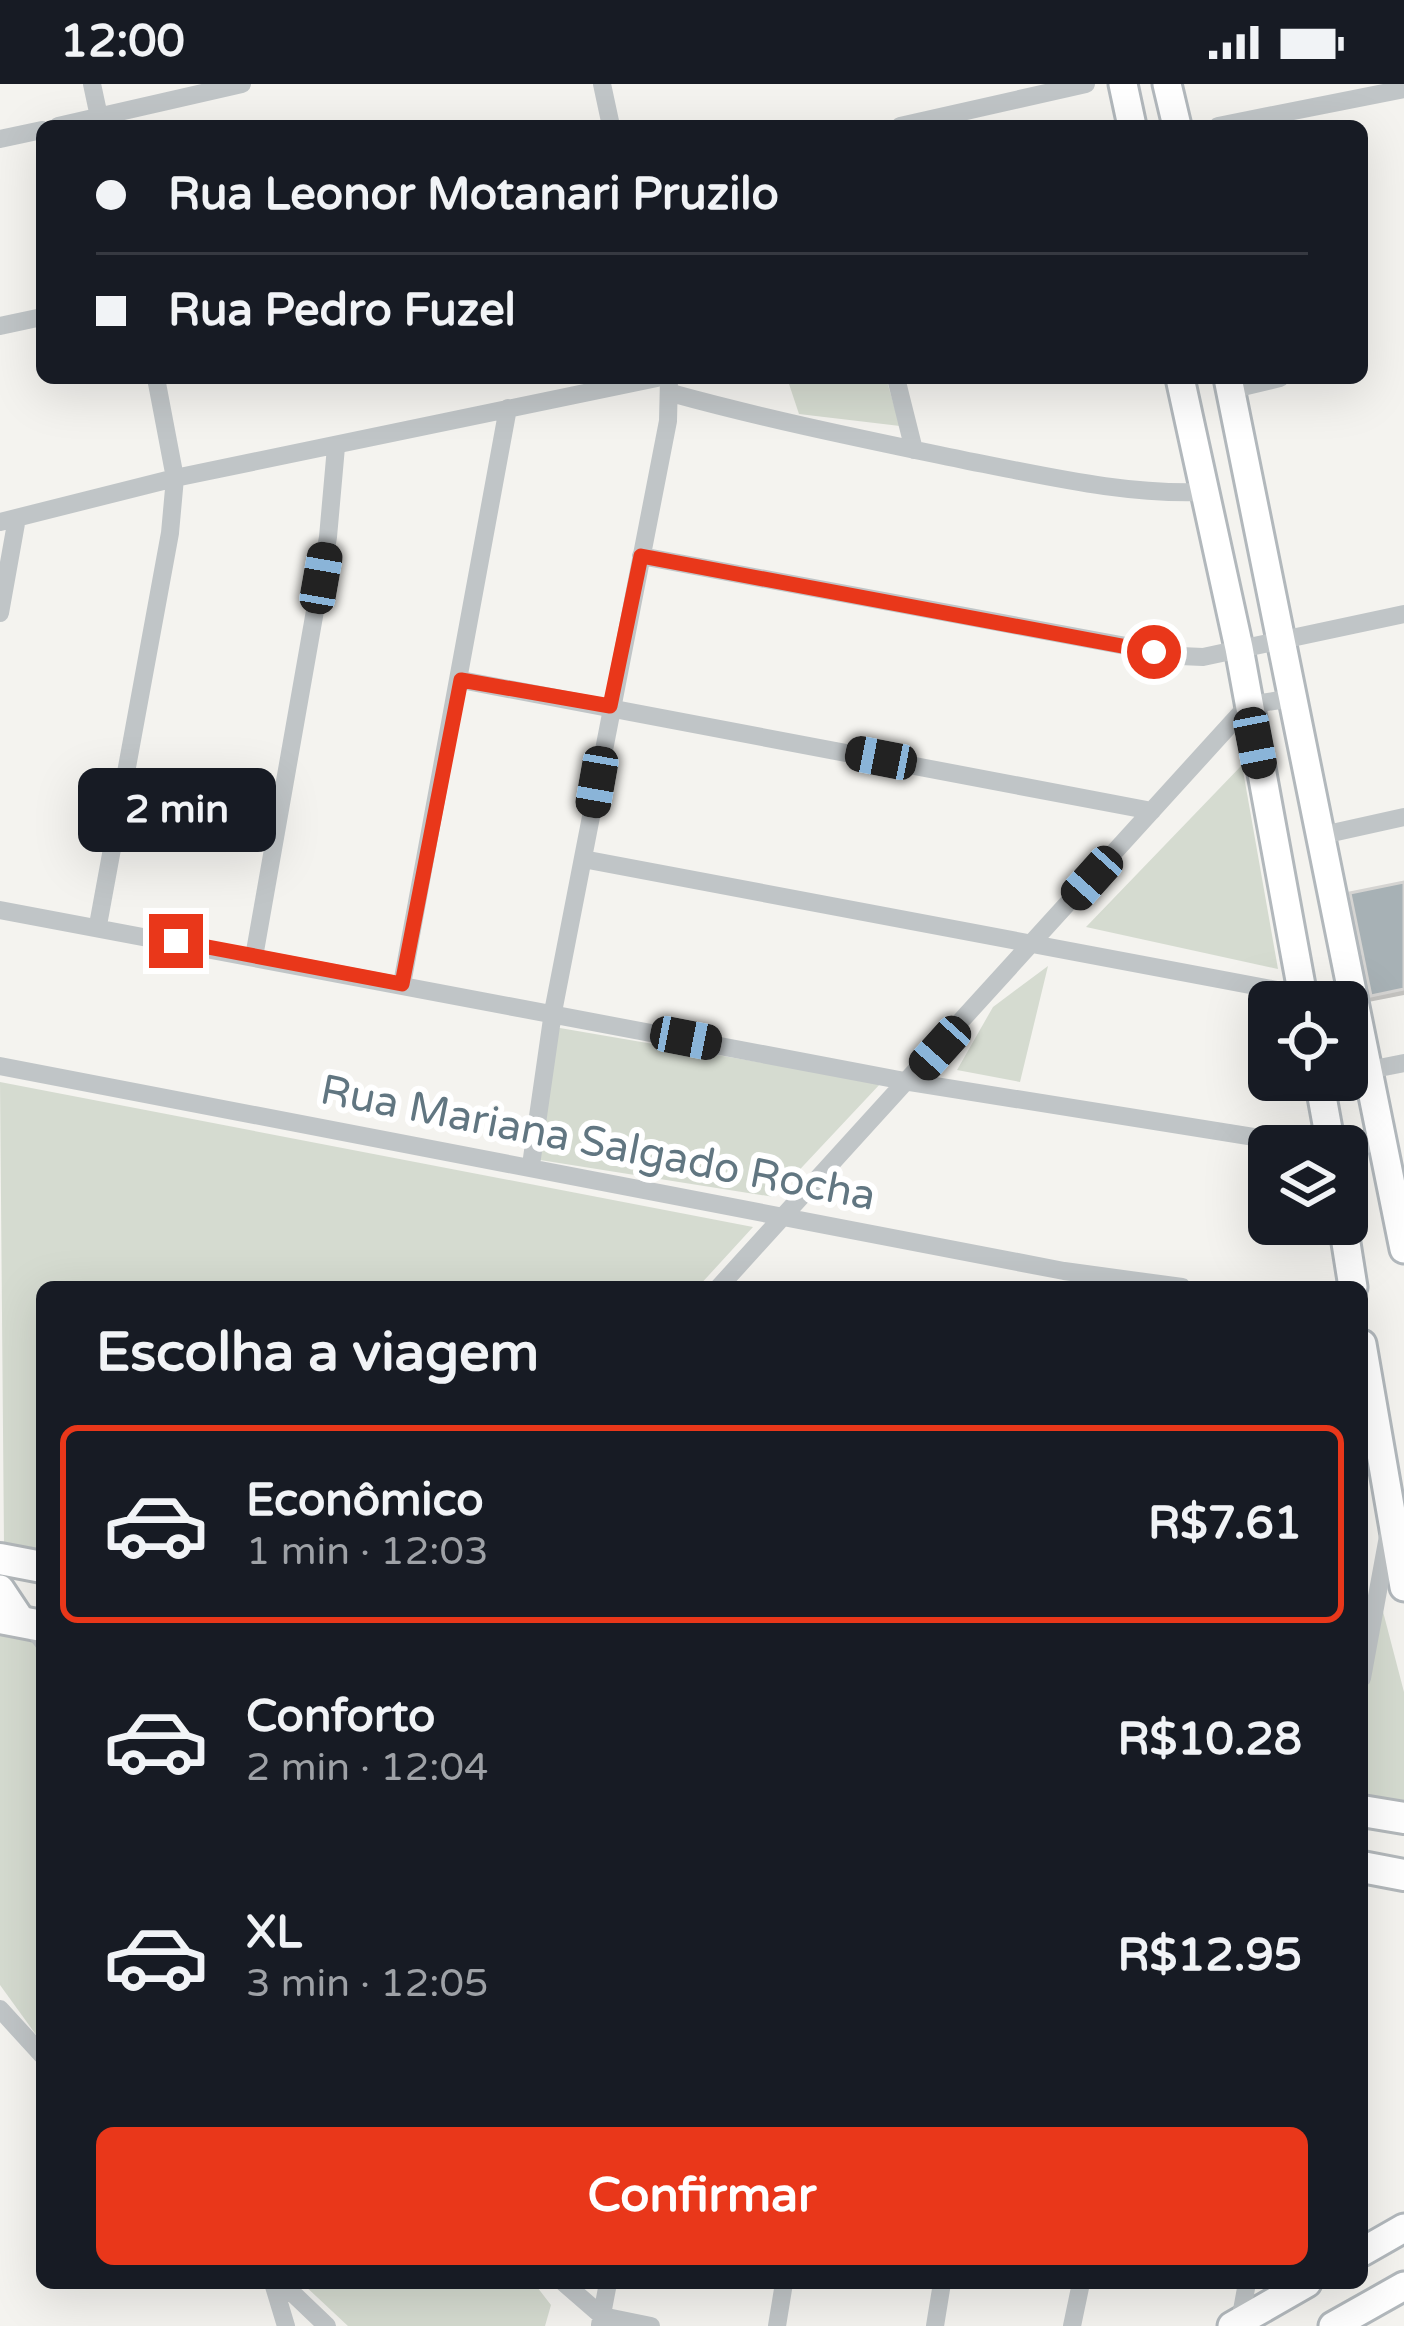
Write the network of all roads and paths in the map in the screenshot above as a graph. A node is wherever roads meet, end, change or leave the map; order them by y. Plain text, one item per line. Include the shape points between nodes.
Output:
1 (92, 84) edge
2 (242, 84) edge
3 (602, 84) edge
4 (1086, 84) edge
5 (1123, 84) edge
6 (1167, 84) edge
7 (1404, 89) edge
8 (99, 120) edge
9 (107, 120) edge
10 (610, 120) edge
11 (927, 120) edge
12 (1131, 120) edge
13 (1176, 120) edge
14 (1248, 120) edge
15 (36, 131) edge
16 (0, 139) edge
17 (36, 317) edge
18 (0, 326) edge
19 (157, 384) edge
20 (660, 384) edge
21 (666, 384) edge
22 (669, 384) edge
23 (898, 384) edge
24 (1181, 384) edge
25 (1229, 384) edge
26 (508, 409) junction
27 (336, 447) junction
28 (914, 450) junction
29 (175, 478) junction
30 (1204, 492) junction
31 (9, 520) edge
32 (641, 556) junction
33 (0, 614) edge
34 (1404, 614) edge
35 (1281, 640) junction
36 (1239, 648) junction
37 (461, 680) junction
38 (1293, 698) junction
39 (1248, 705) junction
40 (610, 706) junction
41 (1152, 811) junction
42 (1404, 817) edge
43 (1323, 835) junction
44 (583, 859) junction
45 (0, 910) edge
46 (98, 925) junction
47 (1032, 945) junction
48 (254, 957) junction
49 (1301, 981) edge
50 (402, 984) junction
51 (1248, 988) edge
52 (553, 1012) junction
53 (1404, 1063) edge
54 (0, 1066) edge
55 (1369, 1070) junction
56 (910, 1082) junction
57 (1248, 1136) edge
58 (1383, 1141) junction
59 (1368, 1144) edge
60 (531, 1165) junction
61 (784, 1214) junction
62 (1346, 1245) edge
63 (1404, 1249) edge
64 (724, 1281) edge
65 (1138, 1281) edge
66 (1352, 1281) edge
67 (1368, 1414) edge
68 (1373, 1473) edge
69 (1391, 1520) junction
70 (0, 1559) edge
71 (36, 1566) edge
72 (1404, 1587) edge
73 (0, 1589) edge
74 (21, 1622) edge
75 (1368, 1645) edge
76 (1368, 1812) edge
77 (1404, 1818) edge
78 (1368, 1868) edge
79 (1404, 1875) edge
80 (0, 2009) edge
81 (7, 2028) edge
82 (36, 2050) edge
83 (1404, 2228) edge
84 (1368, 2249) edge
85 (1404, 2286) edge
86 (275, 2289) edge
87 (288, 2289) edge
88 (570, 2289) edge
89 (607, 2289) edge
90 (783, 2289) edge
91 (941, 2289) edge
92 (1080, 2289) edge
93 (1245, 2289) edge
94 (1296, 2289) edge
95 (601, 2321) edge
96 (1236, 2323) edge
97 (286, 2326) edge
98 (327, 2326) edge
99 (651, 2326) edge
100 (777, 2326) edge
101 (935, 2326) edge
102 (1072, 2326) edge
103 (1333, 2326) edge

1 - 8 street
2 - 9 street
3 - 10 street
4 - 11 street
5 - 12 street
6 - 13 street
7 - 14 street
15 - 16 street
17 - 18 street
19 - 29 street
20 - 26 street
21 - 32 street
22 - 28 street via 791,425
23 - 28 street
24 - 30 street
25 - 35 street
26 - 27 street
26 - 37 street
27 - 29 street
27 - 48 street via 328,537
28 - 30 street via 1152,494
29 - 31 street
29 - 46 street
30 - 36 street
31 - 33 street
32 - 36 street via 1167,654
32 - 40 street
34 - 35 street
35 - 36 street
35 - 38 street
36 - 39 street
37 - 40 street
37 - 50 street
38 - 39 street
38 - 43 street
39 - 41 street
39 - 49 street
40 - 41 street
40 - 44 street
41 - 47 street
42 - 43 street
43 - 55 street
44 - 47 street
44 - 52 street
45 - 46 street
46 - 48 street
47 - 51 street
47 - 56 street
48 - 50 street
50 - 52 street
52 - 56 street
52 - 60 street
53 - 55 street
54 - 60 street, Rua Mariana Salgado Rocha
55 - 58 street
56 - 57 street
56 - 61 street
58 - 59 street
58 - 63 street
60 - 61 street, Rua Mariana Salgado Rocha
61 - 64 street
61 - 65 street, Rua Mariana Salgado Rocha
62 - 66 street
67 - 68 street
68 - 69 street
69 - 72 street
69 - 75 street
70 - 71 main road
73 - 74 street
76 - 77 main road
78 - 79 main road
80 - 81 street
81 - 82 street
83 - 84 street
85 - 103 street
86 - 97 street
87 - 98 street
88 - 95 street
89 - 95 street
90 - 100 street
91 - 101 street
92 - 102 street
93 - 96 street
94 - 96 street
95 - 99 street

